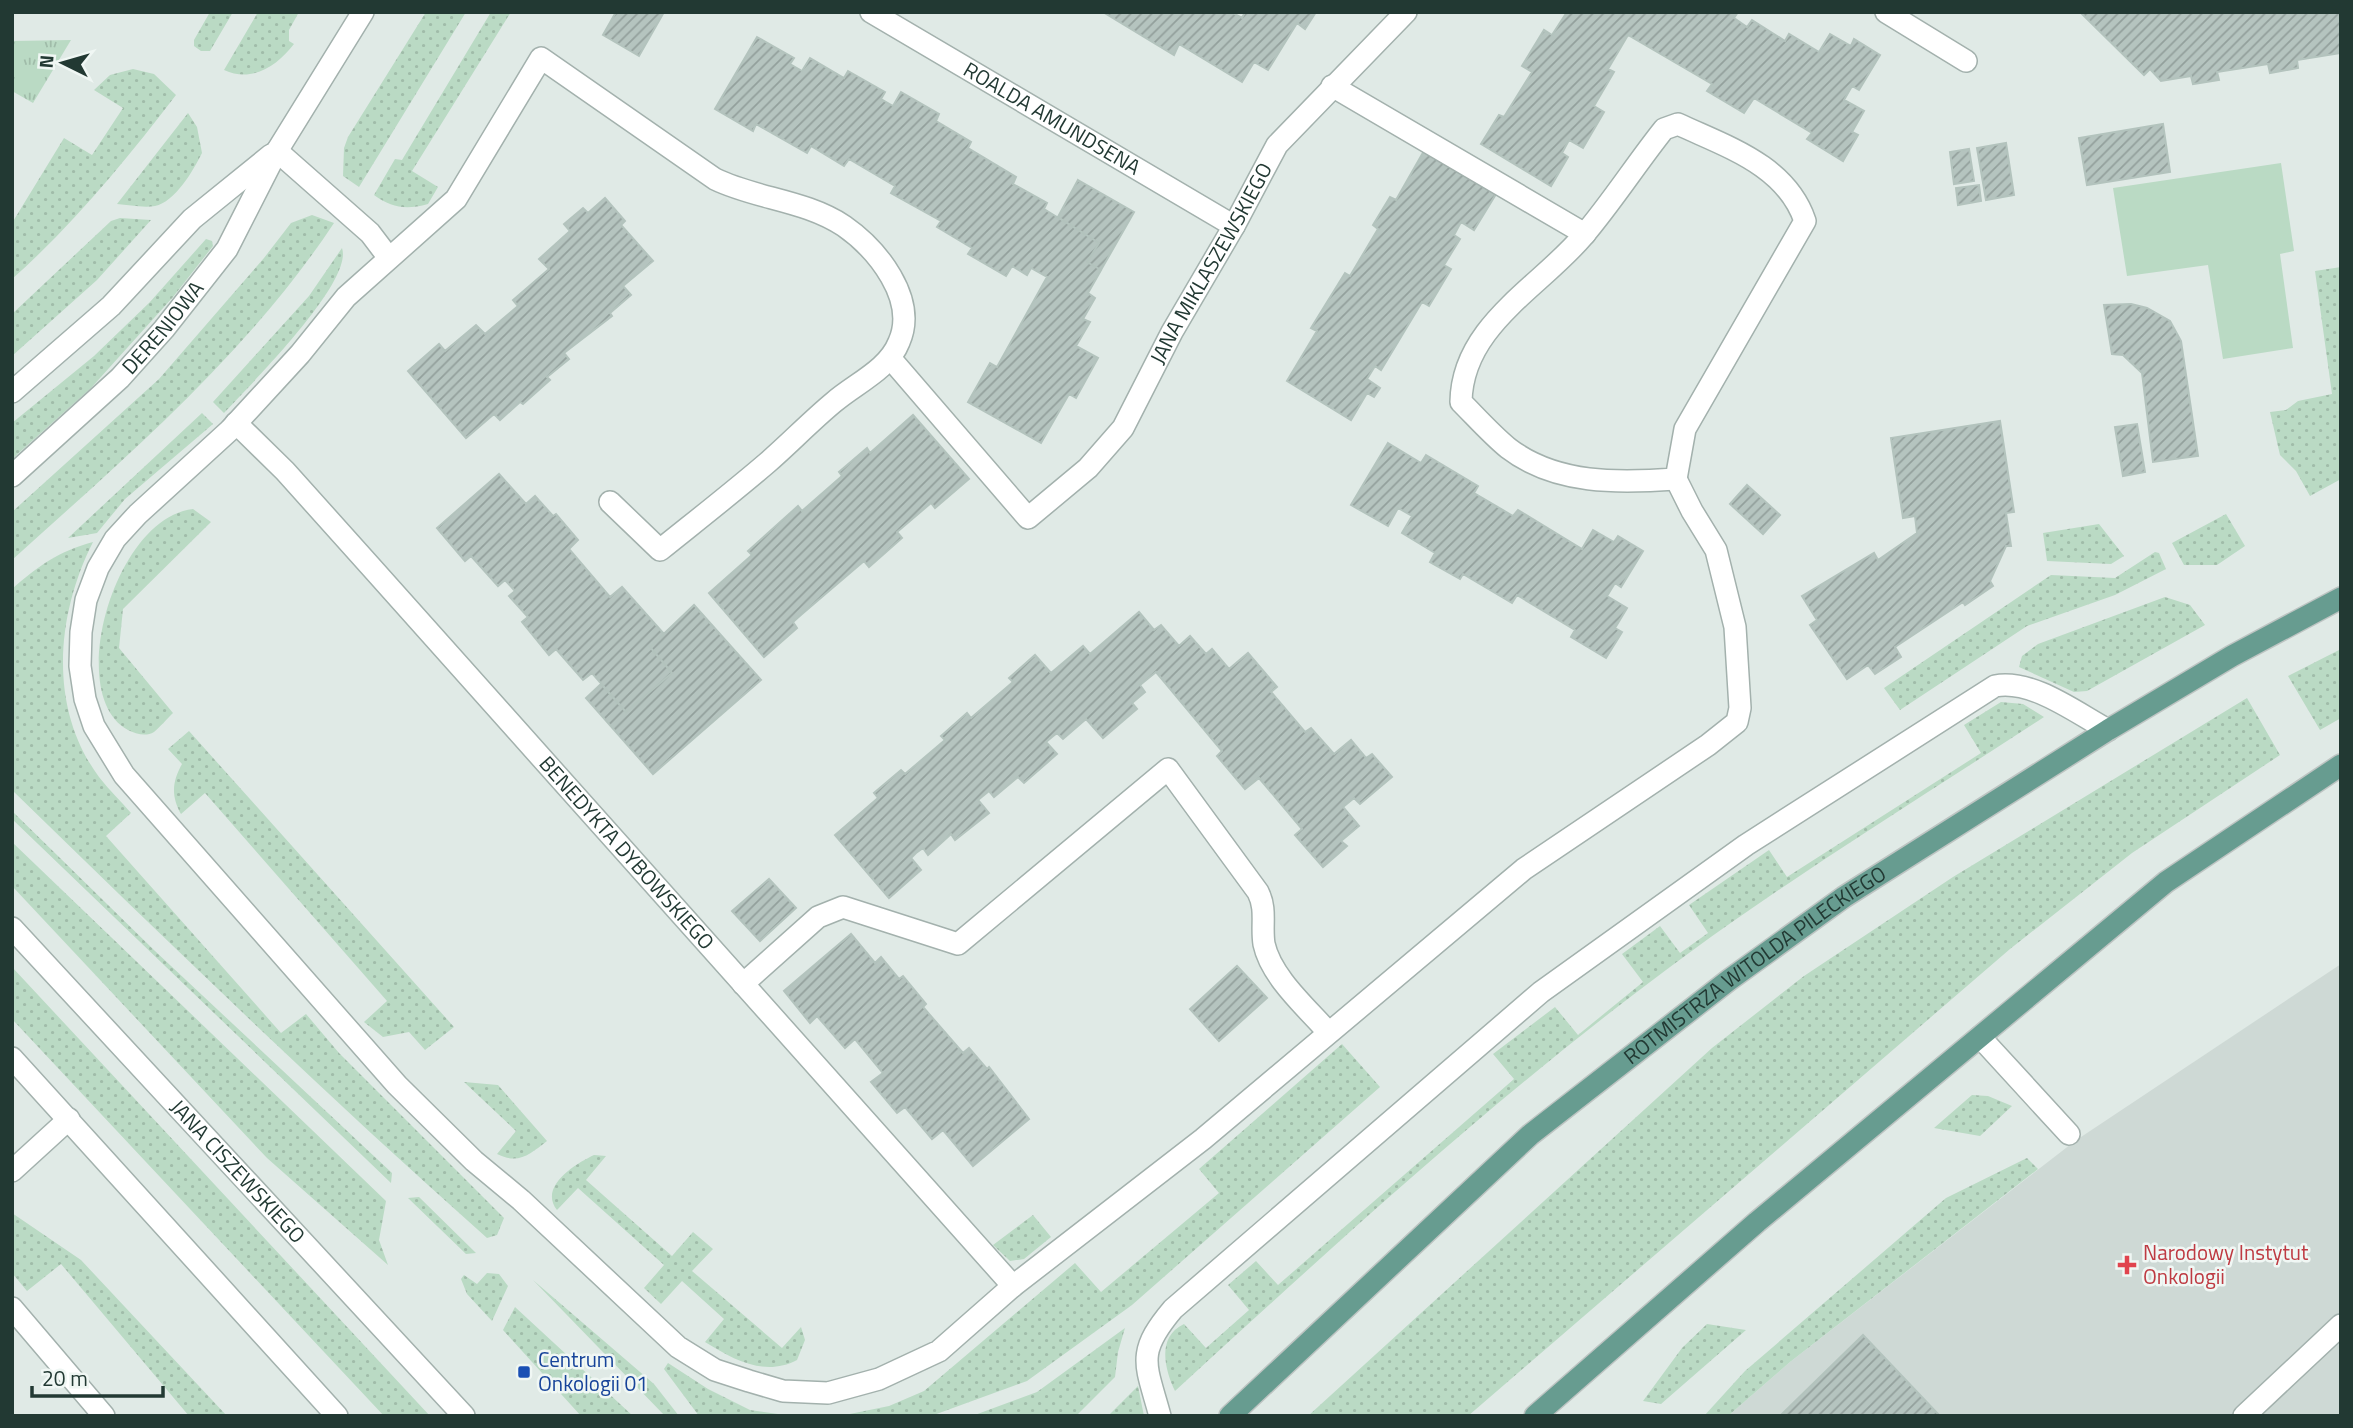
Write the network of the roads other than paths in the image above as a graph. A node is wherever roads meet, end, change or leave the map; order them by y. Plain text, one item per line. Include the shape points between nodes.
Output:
1 (363, 12) edge
2 (871, 12) edge
3 (1406, 12) edge
4 (1886, 12) edge
5 (1966, 61) dead end
6 (1332, 86) junction
7 (277, 151) junction
8 (1234, 226) junction
9 (1585, 234) junction
10 (389, 258) junction
11 (891, 359) junction
12 (12, 392) edge
13 (236, 423) junction
14 (12, 476) edge
15 (1676, 479) junction
16 (610, 502) dead end
17 (2341, 598) edge
18 (2108, 730) junction
19 (2341, 765) edge
20 (12, 928) edge
21 (743, 984) junction
22 (1328, 1032) junction
23 (1980, 1037) junction
24 (12, 1058) edge
25 (69, 1119) junction
26 (2069, 1134) dead end
27 (12, 1171) edge
28 (1013, 1286) junction
29 (12, 1308) edge
30 (2341, 1325) edge
31 (104, 1416) edge
32 (337, 1416) edge
33 (464, 1416) edge
34 (1160, 1416) edge
35 (1230, 1416) edge
36 (1535, 1416) edge
37 (2244, 1416) edge

1 - 7 street, DERENIOWA
2 - 8 street, ROALDA AMUNDSENA
3 - 6 street, JANA MIKLASZEWSKIEGO
4 - 5 street
6 - 8 street, JANA MIKLASZEWSKIEGO via 1277,145
6 - 9 street
7 - 10 street via 370,233
7 - 12 street, DERENIOWA via 191,219 111,306
7 - 14 street, DERENIOWA via 227,249 172,319 120,378
8 - 11 street, JANA MIKLASZEWSKIEGO via 1171,332 1123,428 1088,468 1028,518
9 - 15 street via 1489,325 1469,359 1461,402 1509,448 1554,470 1608,482
9 - 15 street via 1664,129 1678,124 1752,159 1787,186 1799,202 1805,221 1685,429
10 - 11 street via 456,199 541,58 706,174 825,215 858,237 887,270 900,296 901,339
10 - 13 street via 346,297
11 - 16 street via 660,550
13 - 21 street, BENEDYKTA DYBOWSKIEGO via 303,491
13 - 28 street via 138,514 115,539 98,568 80,632 85,699 107,751 124,775 356,1042 474,1161 678,1347 715,1370 794,1391 828,1393 879,1379 939,1351
15 - 22 street via 1716,550 1735,627 1737,722 1524,869
17 - 18 main road, ROTMISTRZA WITOLDA PILECKIEGO
18 - 34 street via 2028,688 2010,683 1979,694 1781,821 1541,992 1172,1310 1158,1327 1144,1358
18 - 35 main road, ROTMISTRZA WITOLDA PILECKIEGO via 1844,897 1729,980 1530,1136
19 - 23 main road via 2166,882
20 - 33 street, JANA CISZEWSKIEGO
21 - 22 street via 818,917 843,907 958,944 1168,769 1258,891 1265,909 1265,945 1271,962
21 - 28 street, BENEDYKTA DYBOWSKIEGO
22 - 28 street via 1203,1139
23 - 26 street
23 - 36 main road via 1756,1223
24 - 25 street
25 - 27 street
25 - 32 street
29 - 31 street
30 - 37 street

